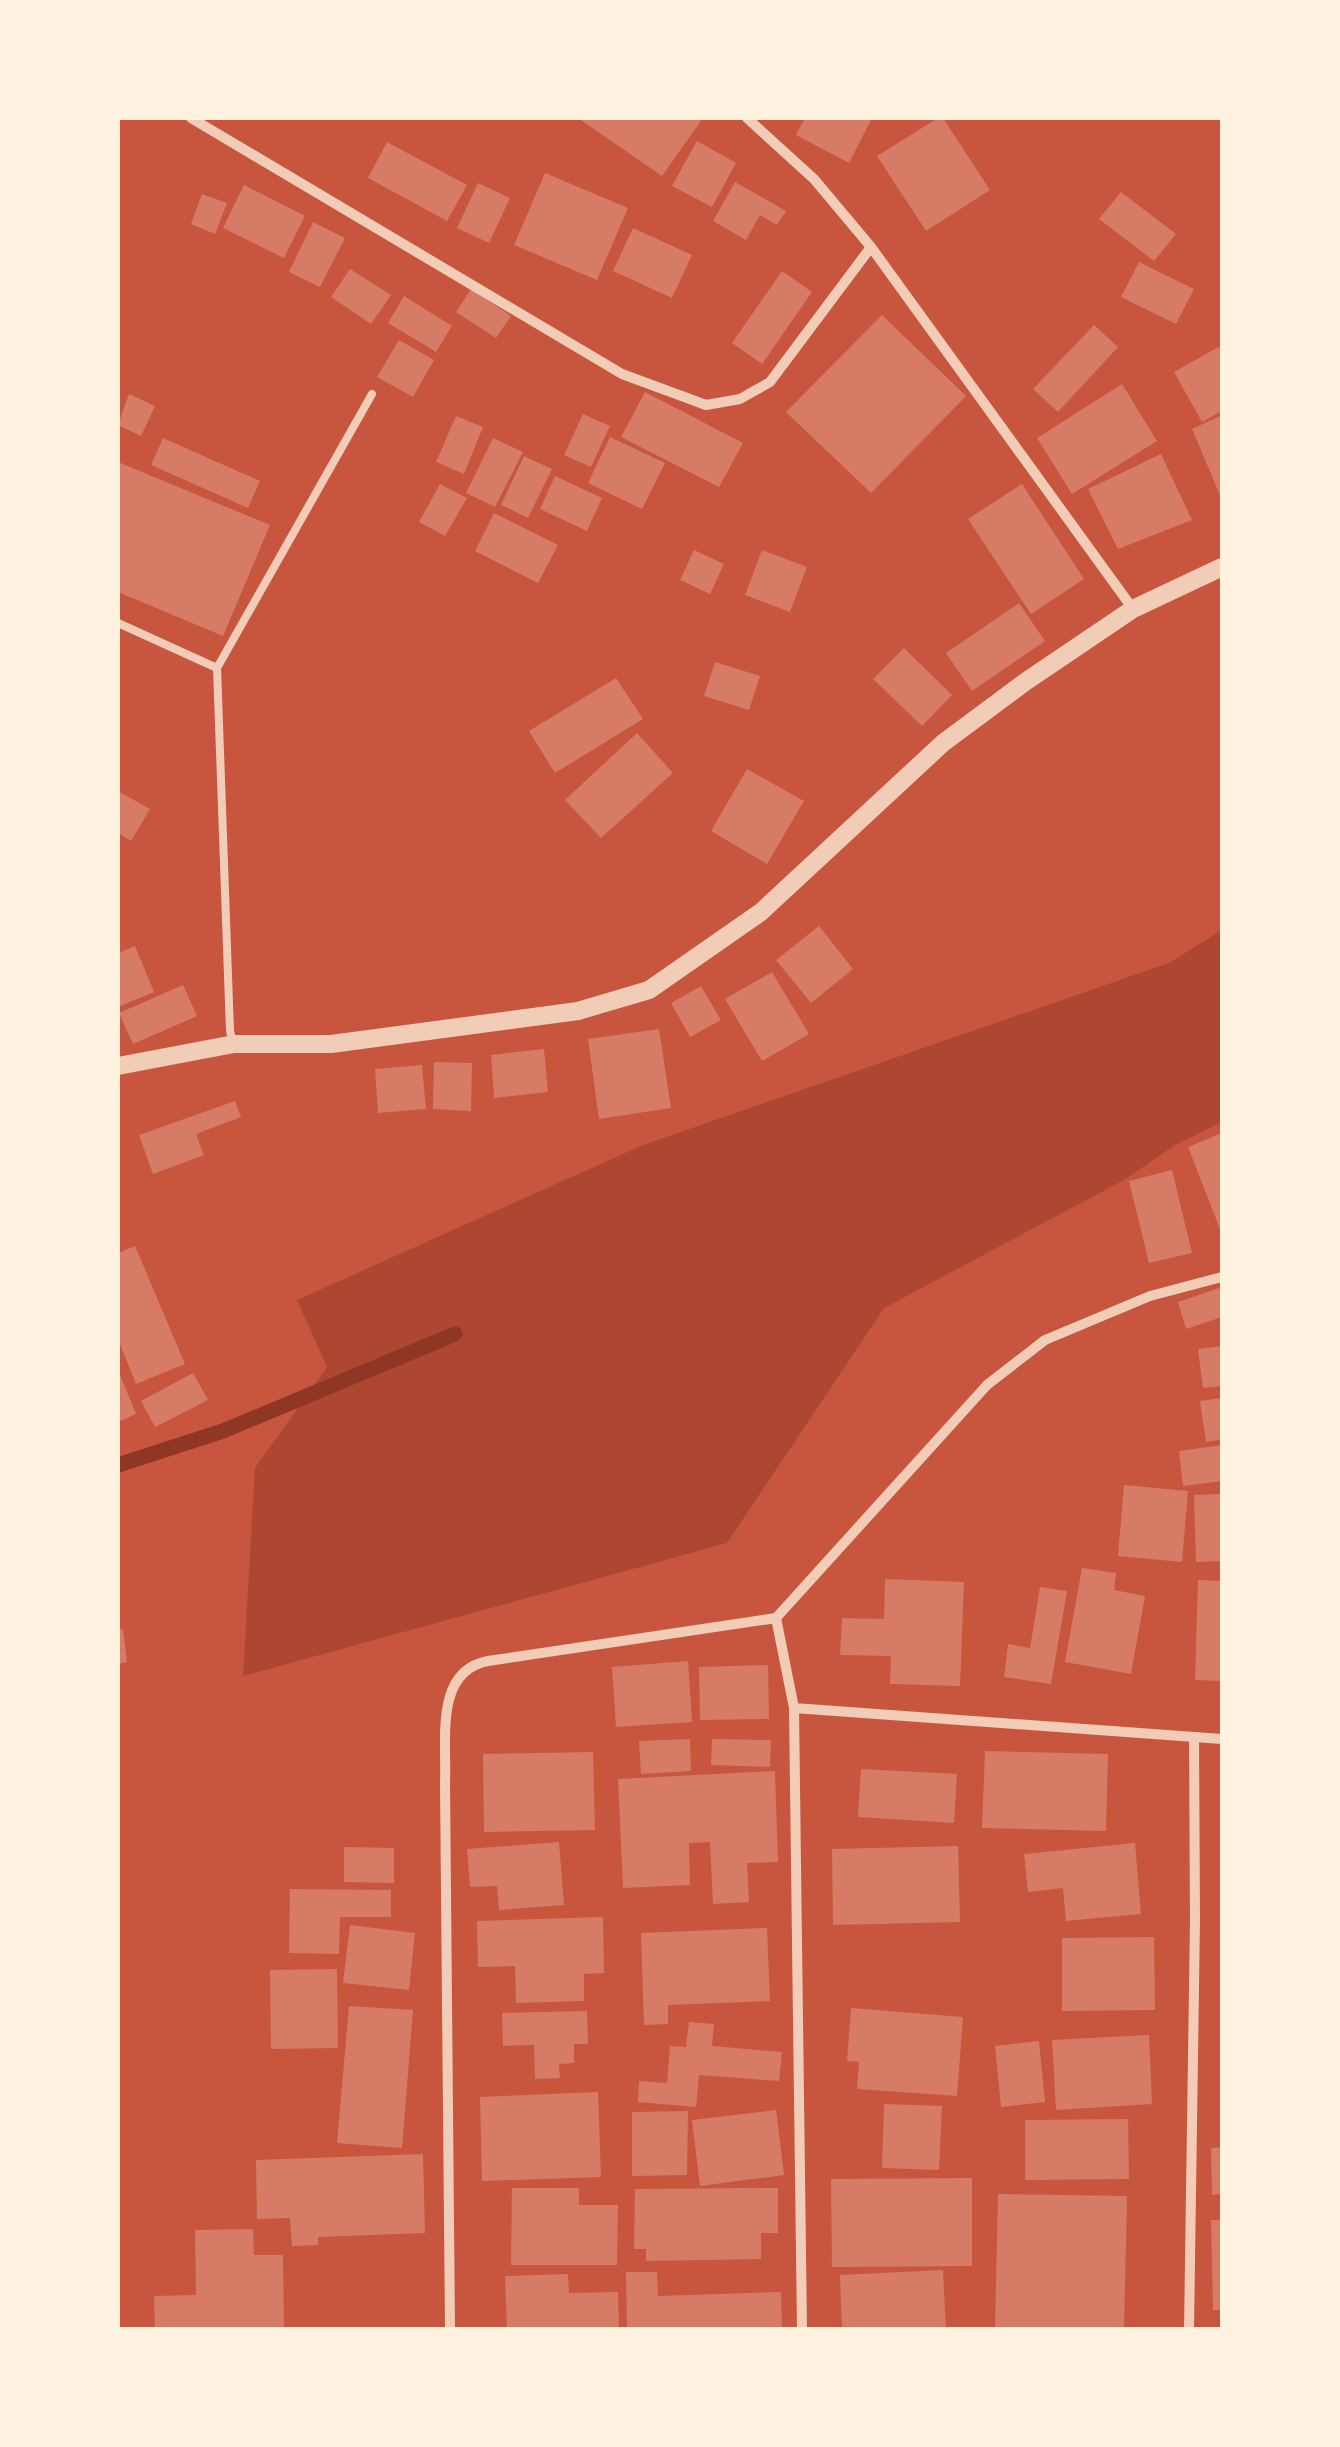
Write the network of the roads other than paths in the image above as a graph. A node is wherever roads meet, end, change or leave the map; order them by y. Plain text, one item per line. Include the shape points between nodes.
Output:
1 (192, 118) edge
2 (747, 118) edge
3 (871, 247) junction
4 (372, 394) dead end
5 (1222, 567) edge
6 (1133, 609) junction
7 (118, 623) edge
8 (216, 668) junction
9 (234, 1044) junction
10 (118, 1066) edge
11 (1222, 1277) edge
12 (776, 1618) junction
13 (794, 1708) junction
14 (1194, 1738) junction
15 (1222, 1739) edge
16 (450, 2330) edge
17 (802, 2330) edge
18 (1189, 2330) edge

1 - 3 street via 622,374 706,405 740,400 770,382
2 - 3 street via 814,179
3 - 6 street
4 - 8 lane
5 - 6 street
6 - 9 street via 943,742 761,912 649,990 578,1011 331,1044
7 - 8 lane
8 - 9 lane
9 - 10 street
11 - 12 street via 1150,1296 1045,1340 986,1385
12 - 13 street
12 - 16 street via 488,1660 457,1675 448,1697 446,1783
13 - 14 street
13 - 17 street
14 - 15 street
14 - 18 street

